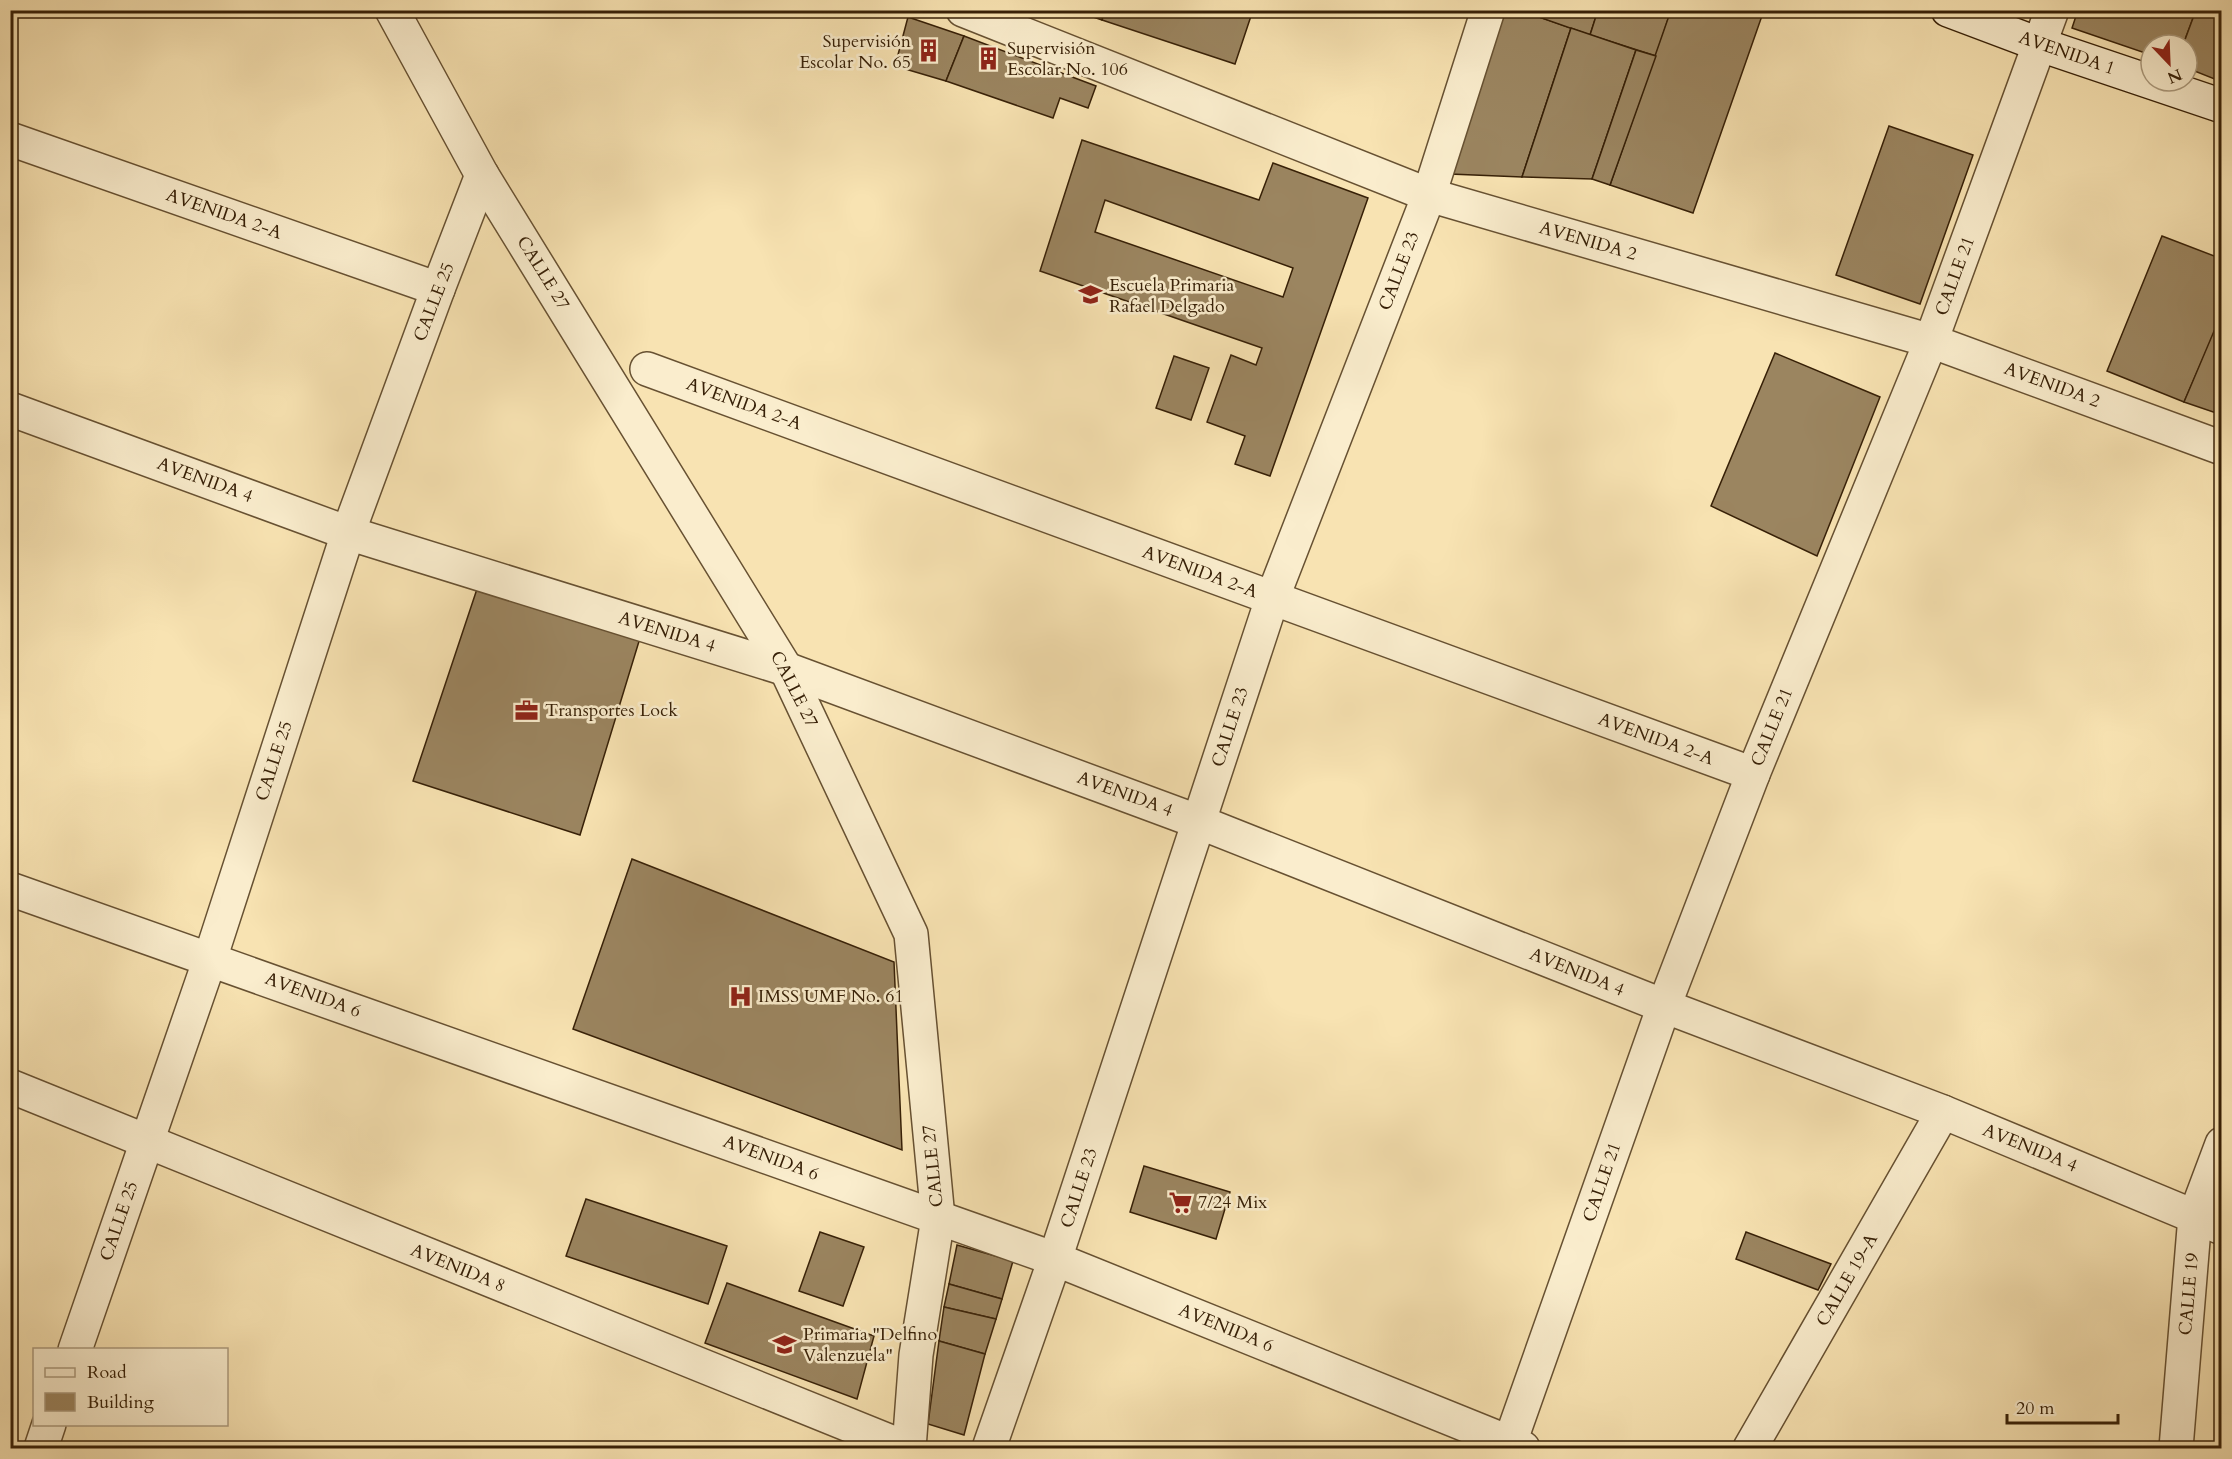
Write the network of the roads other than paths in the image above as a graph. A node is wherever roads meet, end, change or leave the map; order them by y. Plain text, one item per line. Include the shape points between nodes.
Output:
1 (392, 10) edge
2 (963, 10) edge
3 (1488, 10) edge
4 (1948, 10) edge
5 (2052, 10) edge
6 (2041, 45) junction
7 (2222, 106) edge
8 (10, 139) edge
9 (482, 175) junction
10 (1429, 195) junction
11 (438, 289) junction
12 (1931, 341) junction
13 (647, 369) dead end
14 (10, 409) edge
15 (2222, 448) edge
16 (348, 533) junction
17 (1272, 599) junction
18 (786, 669) junction
19 (1753, 774) junction
20 (1199, 822) junction
21 (10, 889) edge
22 (210, 958) junction
23 (1664, 1006) junction
24 (10, 1086) edge
25 (1943, 1112) junction
26 (146, 1142) junction
27 (2222, 1144) edge
28 (938, 1218) junction
29 (2208, 1222) edge
30 (1055, 1259) junction
31 (76, 1348) edge
32 (49, 1426) edge
33 (1514, 1447) edge
34 (41, 1449) edge
35 (908, 1449) edge
36 (989, 1449) edge
37 (1750, 1449) edge
38 (2176, 1449) edge

1 - 9 street, CALLE 27
2 - 10 street, AVENIDA 2
3 - 10 street, CALLE 23
4 - 6 street, AVENIDA 1
5 - 6 street, CALLE 21
6 - 7 street, AVENIDA 1
6 - 12 street, CALLE 21
8 - 11 street, AVENIDA 2-A
9 - 11 street, CALLE 25
9 - 18 street, CALLE 27
10 - 12 street, AVENIDA 2
10 - 17 street, CALLE 23
11 - 16 street, CALLE 25
12 - 15 street, AVENIDA 2
12 - 19 street, CALLE 21
13 - 17 street, AVENIDA 2-A
14 - 16 street, AVENIDA 4
16 - 18 street, AVENIDA 4
16 - 22 street, CALLE 25
17 - 19 street, AVENIDA 2-A
17 - 20 street, CALLE 23
18 - 20 street, AVENIDA 4
18 - 28 street, CALLE 27 via 911,934
19 - 23 street, CALLE 21
20 - 23 street, AVENIDA 4
20 - 30 street, CALLE 23
21 - 22 street, AVENIDA 6
22 - 26 street, CALLE 25
22 - 28 street, AVENIDA 6
23 - 25 street, AVENIDA 4
23 - 33 street, CALLE 21
24 - 26 street, AVENIDA 8
25 - 29 street, AVENIDA 4
25 - 37 street, CALLE 19-A
26 - 31 street, CALLE 25
26 - 35 street, AVENIDA 8
27 - 29 street, CALLE 19
28 - 30 street, AVENIDA 6
28 - 35 street, CALLE 27 via 916,1355
29 - 38 street, CALLE 19
30 - 33 street, AVENIDA 6
30 - 36 street, CALLE 23
32 - 34 street

